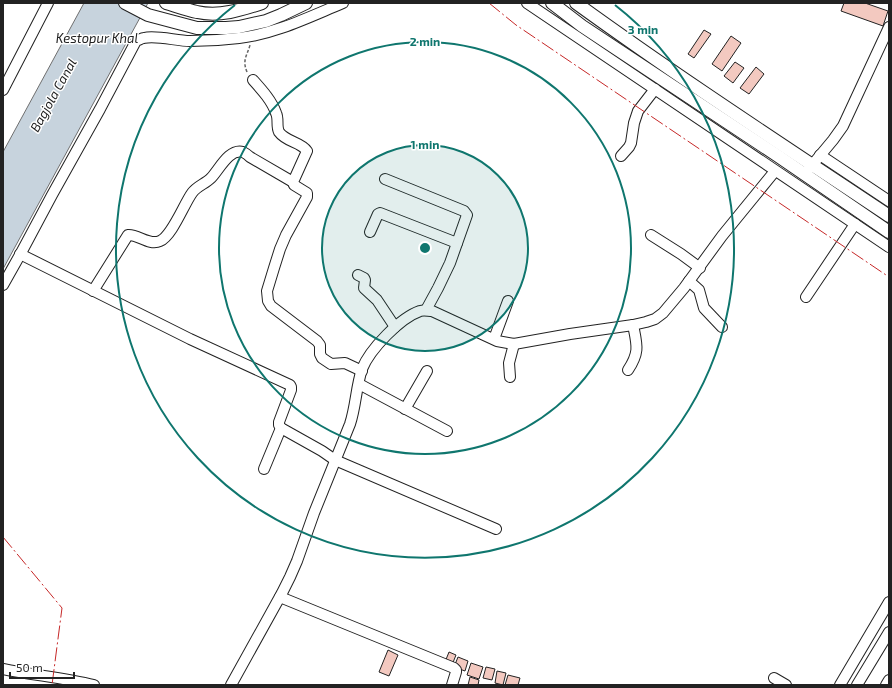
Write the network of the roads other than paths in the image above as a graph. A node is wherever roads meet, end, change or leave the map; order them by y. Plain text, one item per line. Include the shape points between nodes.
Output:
1 (48, 3) edge
2 (125, 3) edge
3 (166, 3) edge
4 (262, 3) edge
5 (306, 3) edge
6 (343, 3) edge
7 (527, 3) edge
8 (552, 3) edge
9 (576, 3) edge
10 (889, 27) edge
11 (253, 80) road end
12 (655, 89) junction
13 (3, 90) edge
14 (820, 155) junction
15 (620, 156) dead end
16 (812, 165) junction
17 (775, 170) junction
18 (804, 175) junction
19 (385, 179) dead end
20 (293, 182) junction
21 (797, 186) junction
22 (889, 201) edge
23 (889, 216) edge
24 (855, 224) junction
25 (370, 232) dead end
26 (889, 232) edge
27 (651, 235) dead end
28 (458, 243) junction
29 (889, 247) edge
30 (20, 254) junction
31 (700, 268) junction
32 (358, 275) dead end
33 (689, 281) junction
34 (3, 285) edge
35 (93, 291) junction
36 (806, 297) dead end
37 (508, 301) dead end
38 (426, 310) junction
39 (632, 325) junction
40 (395, 327) junction
41 (722, 327) dead end
42 (494, 340) junction
43 (514, 344) junction
44 (628, 370) dead end
45 (362, 371) junction
46 (427, 371) dead end
47 (510, 377) dead end
48 (359, 384) junction
49 (405, 409) junction
50 (281, 428) junction
51 (447, 431) dead end
52 (335, 460) junction
53 (264, 469) dead end
54 (496, 529) dead end
55 (280, 597) junction
56 (889, 602) edge
57 (878, 620) junction
58 (889, 625) edge
59 (889, 632) edge
60 (3, 668) edge
61 (774, 678) dead end
62 (889, 680) edge
63 (94, 685) edge
64 (231, 685) edge
65 (452, 685) edge
66 (786, 685) edge
67 (840, 685) edge
68 (857, 685) edge
69 (886, 685) edge

1 - 13 street
2 - 5 main road via 148,15 197,28 239,27 266,21
3 - 4 main road via 213,14 238,11
6 - 30 street via 280,28 251,36 196,41 151,37 136,41
7 - 12 street
8 - 18 main road via 582,26
9 - 16 main road
10 - 14 street via 843,126
11 - 20 street via 276,111 279,132 307,151
12 - 15 street via 638,111 631,143
12 - 17 street
14 - 16 street
14 - 22 street
16 - 18 street
16 - 23 main road
17 - 21 street
17 - 31 street
18 - 21 street
18 - 26 main road
19 - 28 street via 467,213
20 - 35 street via 244,152 230,154 214,176 192,192 170,231 162,240 154,242 128,234
20 - 45 street via 307,193 307,198 280,249 267,291 268,301 317,341 322,358 331,364 345,363
21 - 24 street
24 - 29 street
24 - 36 street
25 - 28 street via 380,213
27 - 31 street
28 - 38 street
30 - 34 street
30 - 35 street
31 - 33 street
32 - 40 street via 364,278 364,289 377,300
33 - 39 street via 663,313 655,319
33 - 41 street via 699,290 704,308
35 - 50 street via 290,385 292,387 279,422
37 - 42 street
38 - 40 street via 405,319
38 - 42 street
39 - 43 street
39 - 44 street via 637,352
40 - 45 street via 382,340
42 - 43 street
43 - 47 street via 509,363
45 - 48 street
46 - 49 street
48 - 49 street
48 - 52 street via 353,415
49 - 51 street
50 - 52 street
50 - 53 street
52 - 54 street
52 - 55 street via 297,561
55 - 64 street
55 - 65 street via 454,668 456,672
56 - 57 street
57 - 58 street
57 - 67 street
59 - 68 street
60 - 63 street
61 - 66 street
62 - 69 street

